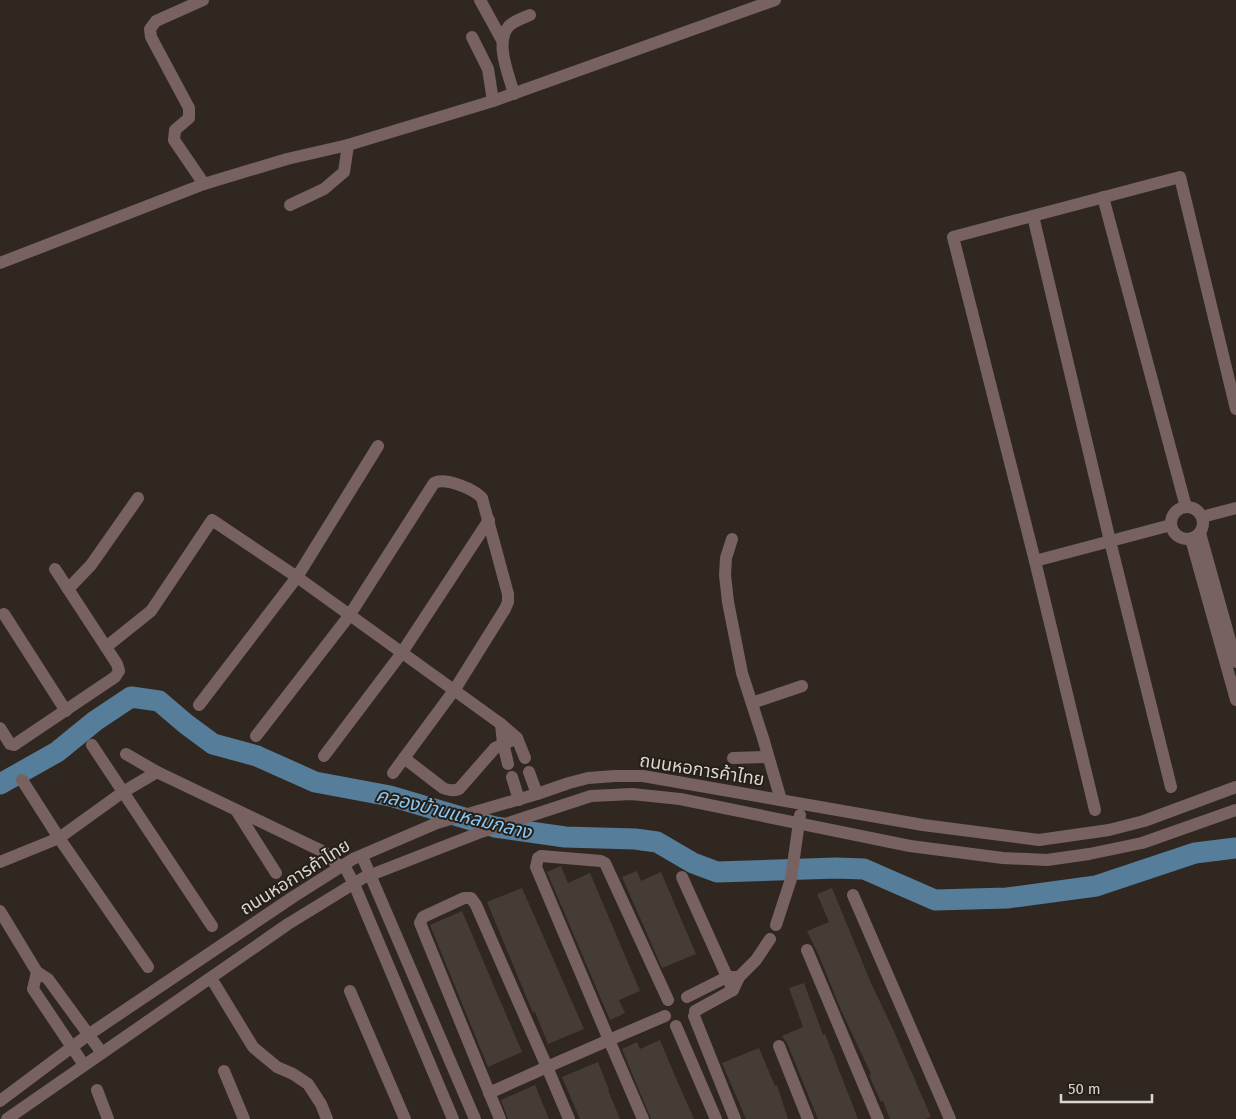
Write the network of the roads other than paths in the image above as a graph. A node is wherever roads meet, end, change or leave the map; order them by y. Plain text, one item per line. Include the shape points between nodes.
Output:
1 (203, 0) edge
2 (480, 0) edge
3 (775, 0) edge
4 (530, 14) dead end
5 (472, 37) dead end
6 (502, 40) junction
7 (514, 94) junction
8 (493, 101) junction
9 (348, 145) junction
10 (204, 184) junction
11 (1103, 197) junction
12 (290, 205) dead end
13 (1032, 216) junction
14 (0, 262) edge
15 (1236, 409) edge
16 (378, 446) dead end
17 (138, 498) dead end
18 (1186, 507) junction
19 (1236, 508) edge
20 (1202, 517) junction
21 (489, 520) junction
22 (1171, 525) junction
23 (1196, 536) junction
24 (732, 539) dead end
25 (1110, 541) junction
26 (1035, 561) junction
27 (55, 569) dead end
28 (297, 577) junction
29 (68, 589) junction
30 (4, 614) dead end
31 (349, 616) junction
32 (106, 647) junction
33 (401, 654) junction
34 (1236, 662) edge
35 (802, 686) dead end
36 (455, 689) junction
37 (1236, 700) edge
38 (752, 703) junction
39 (199, 705) dead end
40 (66, 710) junction
41 (501, 724) junction
42 (0, 728) edge
43 (256, 736) dead end
44 (516, 738) junction
45 (503, 743) junction
46 (92, 745) dead end
47 (126, 754) dead end
48 (324, 756) dead end
49 (404, 758) junction
50 (526, 758) dead end
51 (733, 758) dead end
52 (768, 758) junction
53 (508, 764) dead end
54 (157, 772) junction
55 (529, 772) dead end
56 (393, 773) dead end
57 (512, 777) dead end
58 (22, 780) dead end
59 (1236, 787) edge
60 (1171, 788) dead end
61 (123, 792) junction
62 (537, 794) junction
63 (519, 800) junction
64 (781, 800) junction
65 (801, 805) junction
66 (491, 807) junction
67 (236, 809) junction
68 (1095, 810) dead end
69 (1236, 810) edge
70 (799, 824) junction
71 (486, 831) junction
72 (59, 838) junction
73 (362, 856) junction
74 (0, 862) edge
75 (342, 866) junction
76 (276, 874) dead end
77 (370, 875) junction
78 (682, 877) dead end
79 (354, 884) junction
80 (853, 895) dead end
81 (0, 912) edge
82 (391, 924) junction
83 (776, 925) dead end
84 (212, 926) dead end
85 (375, 933) junction
86 (770, 939) dead end
87 (807, 950) dead end
88 (148, 966) dead end
89 (37, 972) junction
90 (733, 977) junction
91 (211, 978) junction
92 (350, 991) dead end
93 (687, 997) junction
94 (668, 1000) junction
95 (694, 1013) junction
96 (665, 1016) junction
97 (676, 1026) junction
98 (88, 1035) junction
99 (609, 1040) junction
100 (779, 1046) dead end
101 (72, 1048) junction
102 (102, 1053) junction
103 (84, 1065) junction
104 (547, 1068) junction
105 (224, 1071) dead end
106 (97, 1090) dead end
107 (489, 1092) junction
108 (0, 1101) edge
109 (7, 1119) edge
110 (108, 1119) edge
111 (244, 1119) edge
112 (327, 1119) edge
113 (405, 1119) edge
114 (454, 1119) edge
115 (475, 1119) edge
116 (500, 1119) edge
117 (569, 1119) edge
118 (643, 1119) edge
119 (716, 1119) edge
120 (735, 1119) edge
121 (808, 1119) edge
122 (878, 1119) edge
123 (950, 1119) edge

1 - 10 street via 156,21 150,29 150,37 189,108 189,118 175,130 174,140
2 - 6 street
3 - 7 street
4 - 6 street via 511,25
5 - 8 street via 488,69
6 - 7 street
7 - 8 street
8 - 9 street
9 - 10 street via 287,158
9 - 12 street via 344,172 324,189
10 - 14 street
11 - 13 street
11 - 15 street via 1180,177
11 - 18 street
13 - 25 street
13 - 26 street via 953,236
16 - 28 street
17 - 29 street via 91,565
18 - 20 street via 1196,510
18 - 22 street via 1176,511
19 - 20 street
20 - 23 street
21 - 31 street via 478,494 447,481 434,483
21 - 33 street
21 - 36 street via 508,602
22 - 23 street via 1176,535 1186,540
22 - 25 street
23 - 34 street
23 - 37 street
24 - 38 street via 726,558 728,602 742,673
25 - 26 street
25 - 60 street
26 - 68 street
27 - 29 street
28 - 31 street
28 - 32 street via 212,520 151,611
28 - 39 street
29 - 32 street
30 - 40 street
31 - 33 street
31 - 43 street
32 - 40 street via 117,664 119,671 116,677
33 - 36 street
33 - 48 street
35 - 38 street
36 - 41 street
36 - 49 street
38 - 52 street
40 - 42 street via 14,745
41 - 44 street
41 - 45 street
44 - 45 street
44 - 50 street
45 - 49 street via 490,752 455,790 444,788
45 - 53 street
46 - 61 street
47 - 54 street
49 - 56 street
51 - 52 street
52 - 64 street
54 - 61 street
54 - 67 street
55 - 62 street
57 - 63 street
58 - 72 street
59 - 65 street, ถนนหอการค้าไทย via 1135,823 1078,836 1039,840 923,826
61 - 72 street
61 - 84 street
62 - 63 street, ถนนหอการค้าไทย
62 - 64 street, ถนนหอการค้าไทย via 588,778 642,776
63 - 66 street, ถนนหอการค้าไทย
64 - 65 street, ถนนหอการค้าไทย
65 - 70 street
66 - 71 street
66 - 73 street, ถนนหอการค้าไทย via 438,823
67 - 75 street via 324,852
67 - 76 street
69 - 70 street, ถนนหอการค้าไทย via 1142,844 1047,860 910,846
70 - 71 street, ถนนหอการค้าไทย via 680,800 632,794 591,796
70 - 83 street via 791,879
71 - 77 street, ถนนหอการค้าไทย
72 - 74 street
72 - 88 street
73 - 75 street, ถนนหอการค้าไทย
73 - 77 street
75 - 79 street
75 - 98 street, ถนนหอการค้าไทย
77 - 79 street, ถนนหอการค้าไทย
77 - 82 street
78 - 90 street
79 - 85 street
79 - 91 street, ถนนหอการค้าไทย via 288,924
80 - 123 street
81 - 89 street
82 - 85 street
82 - 115 street
85 - 114 street
86 - 90 street via 756,960
87 - 122 street
89 - 98 street via 48,979
89 - 101 street via 33,989
90 - 93 street
90 - 95 street via 733,990
91 - 102 street, ถนนหอการค้าไทย
91 - 112 street via 253,1048 277,1067 308,1084
92 - 113 street
93 - 94 street via 677,995
93 - 95 street
94 - 96 street
94 - 99 street via 605,863 538,858 536,867
95 - 97 street via 687,1024
95 - 120 street
96 - 97 street
96 - 99 street
97 - 119 street
98 - 101 street, ถนนหอการค้าไทย
98 - 102 street
99 - 104 street
99 - 118 street
100 - 121 street
101 - 103 street
101 - 108 street, ถนนหอการค้าไทย
102 - 103 street, ถนนหอการค้าไทย
103 - 109 street, ถนนหอการค้าไทย
104 - 107 street
104 - 107 street via 476,905 471,898 464,898 423,917 420,923
104 - 117 street
105 - 111 street
106 - 110 street
107 - 116 street

